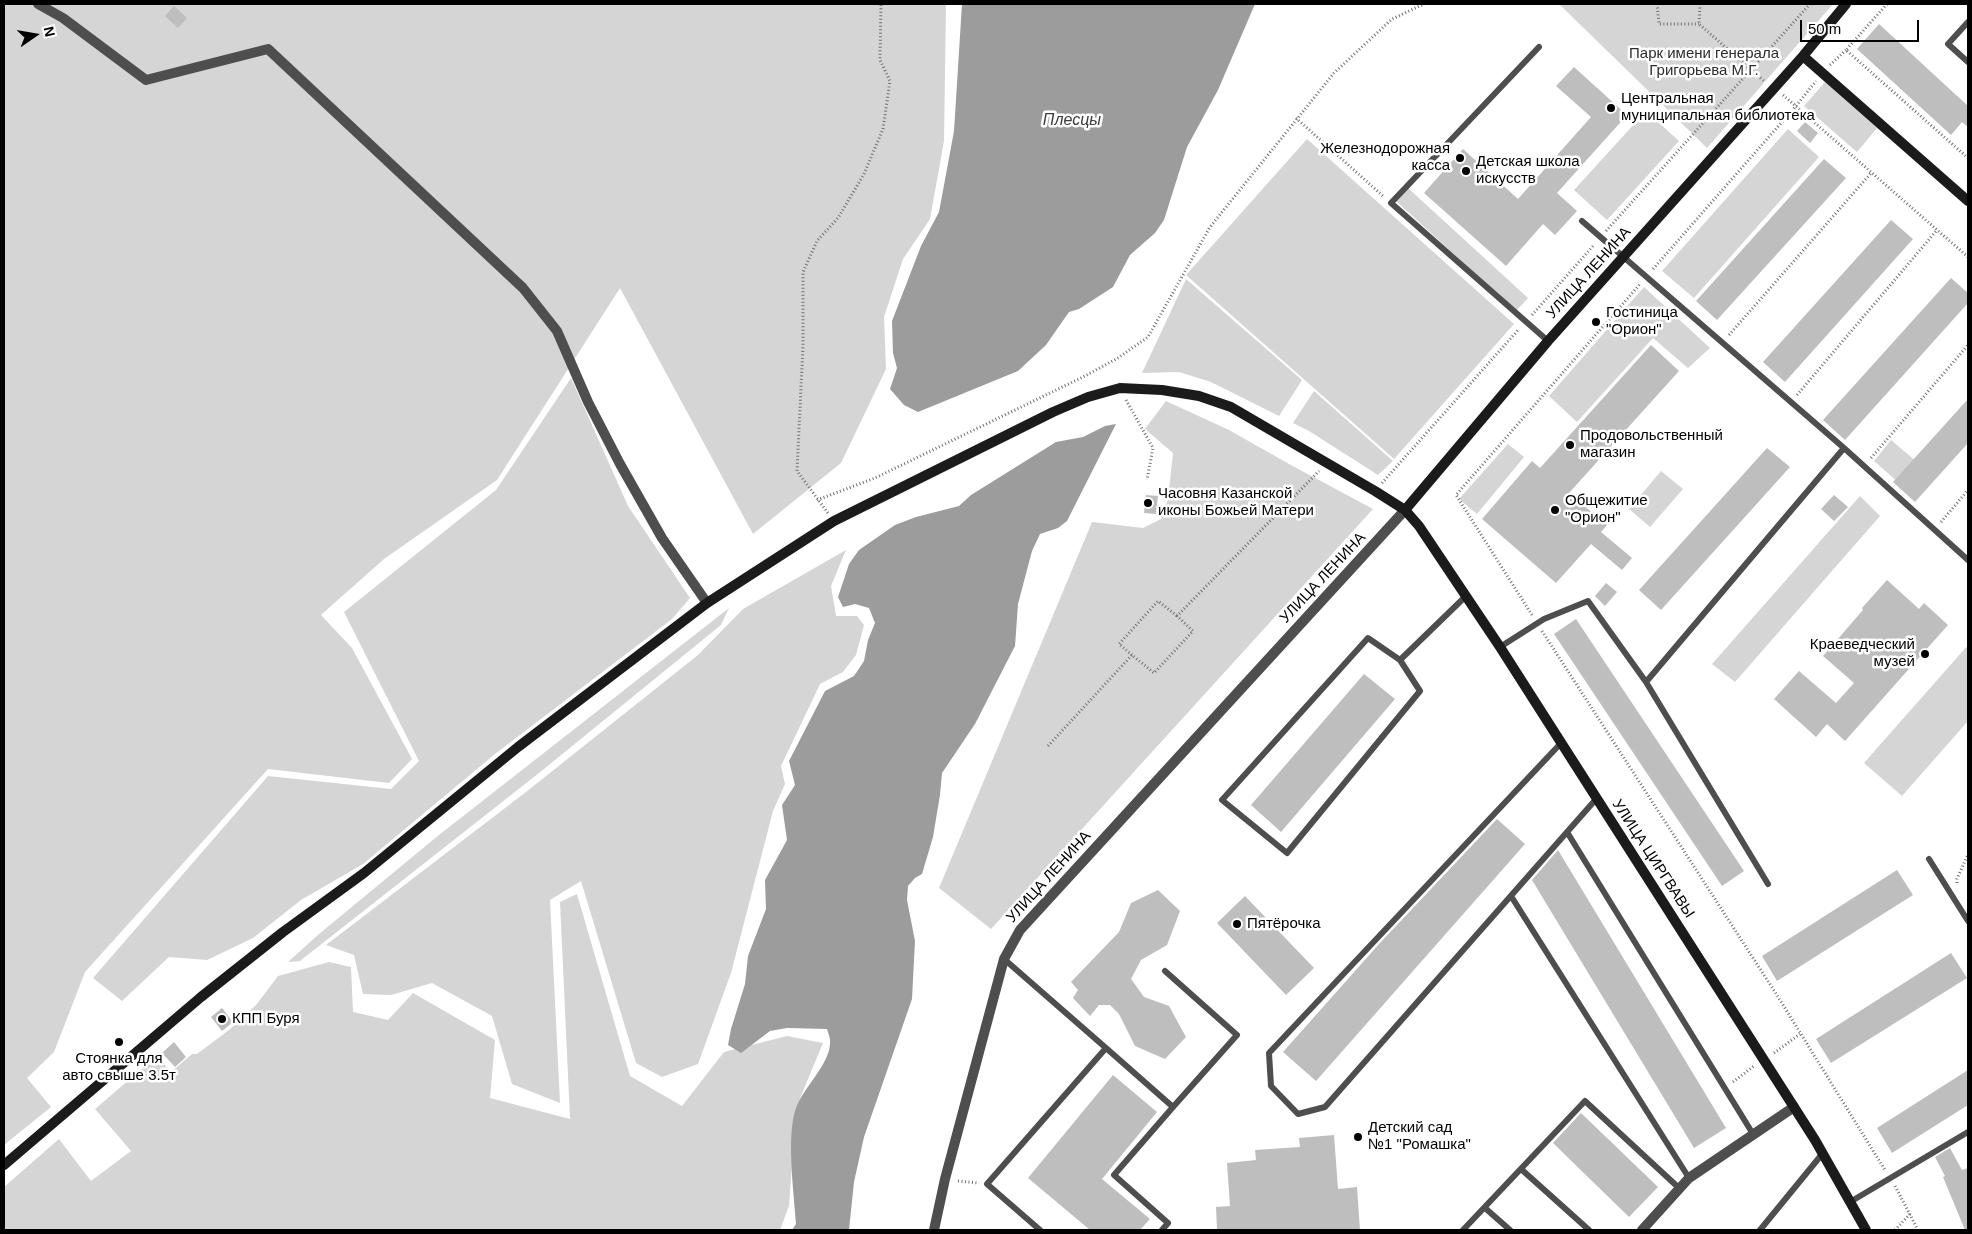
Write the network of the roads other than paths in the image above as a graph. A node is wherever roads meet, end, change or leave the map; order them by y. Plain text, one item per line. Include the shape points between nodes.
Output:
1 (38, 4) edge
2 (1846, 4) edge
3 (1968, 22) edge
4 (1539, 47) dead end
5 (1803, 56) junction
6 (1968, 62) edge
7 (1968, 201) edge
8 (1582, 222) dead end
9 (1624, 258) junction
10 (1548, 341) junction
11 (1844, 448) junction
12 (1405, 510) junction
13 (1968, 560) edge
14 (1467, 595) junction
15 (707, 603) junction
16 (1500, 647) junction
17 (1400, 660) junction
18 (1646, 682) junction
19 (1562, 742) junction
20 (1597, 798) junction
21 (1567, 832) junction
22 (1930, 859) dead end
23 (1768, 884) dead end
24 (1511, 896) junction
25 (1968, 921) edge
26 (1004, 958) junction
27 (1165, 971) dead end
28 (1106, 1048) junction
29 (1173, 1107) junction
30 (1794, 1107) junction
31 (1968, 1132) edge
32 (1753, 1134) junction
33 (1823, 1153) junction
34 (4, 1165) edge
35 (1521, 1169) junction
36 (1689, 1178) junction
37 (1679, 1188) junction
38 (1850, 1202) junction
39 (1485, 1208) junction
40 (934, 1230) edge
41 (1040, 1230) edge
42 (1162, 1230) edge
43 (1463, 1230) edge
44 (1510, 1230) edge
45 (1589, 1230) edge
46 (1642, 1230) edge
47 (1760, 1230) edge
48 (1866, 1230) edge

1 - 15 street via 63,18 146,80 268,49 522,288 557,331 620,464 662,538
2 - 5 main road, УЛИЦА ЛЕНИНА
3 - 6 lane via 1948,44
4 - 10 lane via 1391,204
5 - 7 main road
5 - 9 main road, УЛИЦА ЛЕНИНА
8 - 9 lane
9 - 10 main road, УЛИЦА ЛЕНИНА
9 - 11 lane
10 - 12 main road, УЛИЦА ЛЕНИНА
11 - 13 lane
11 - 18 lane
12 - 14 main road, УЛИЦА ЦИРГВАВЫ via 1420,526
12 - 15 main road, УЛИЦА ЦИРГВАВЫ via 1232,407 1199,396 1120,388 1053,412 834,521
12 - 26 street, УЛИЦА ЛЕНИНА via 1020,930
14 - 16 main road, УЛИЦА ЦИРГВАВЫ
14 - 17 lane
15 - 34 main road, УЛИЦА ЦИРГВАВЫ via 518,747 364,874 201,997
16 - 18 lane via 1538,623 1588,601
16 - 19 main road, УЛИЦА ЦИРГВАВЫ
17 - 17 lane via 1368,638 1222,800 1287,853 1420,692
18 - 23 lane
19 - 20 main road, УЛИЦА ЦИРГВАВЫ
19 - 24 lane via 1269,1053 1271,1086 1298,1114 1325,1107
20 - 21 lane
20 - 30 main road, УЛИЦА ЦИРГВАВЫ
21 - 24 lane
21 - 32 lane
22 - 25 lane
24 - 36 lane
26 - 28 lane
26 - 40 street, УЛИЦА ЛЕНИНА
27 - 29 lane via 1237,1035
28 - 29 lane
28 - 41 lane via 987,1184
29 - 42 lane via 1114,1175 1168,1223
30 - 32 street
30 - 33 main road, УЛИЦА ЦИРГВАВЫ
31 - 38 lane
32 - 36 street
33 - 38 main road, УЛИЦА ЦИРГВАВЫ
33 - 47 lane
35 - 37 lane via 1585,1101
35 - 39 lane
35 - 45 lane
36 - 37 street
37 - 46 street
38 - 48 main road, УЛИЦА ЦИРГВАВЫ
39 - 43 lane
39 - 44 lane

